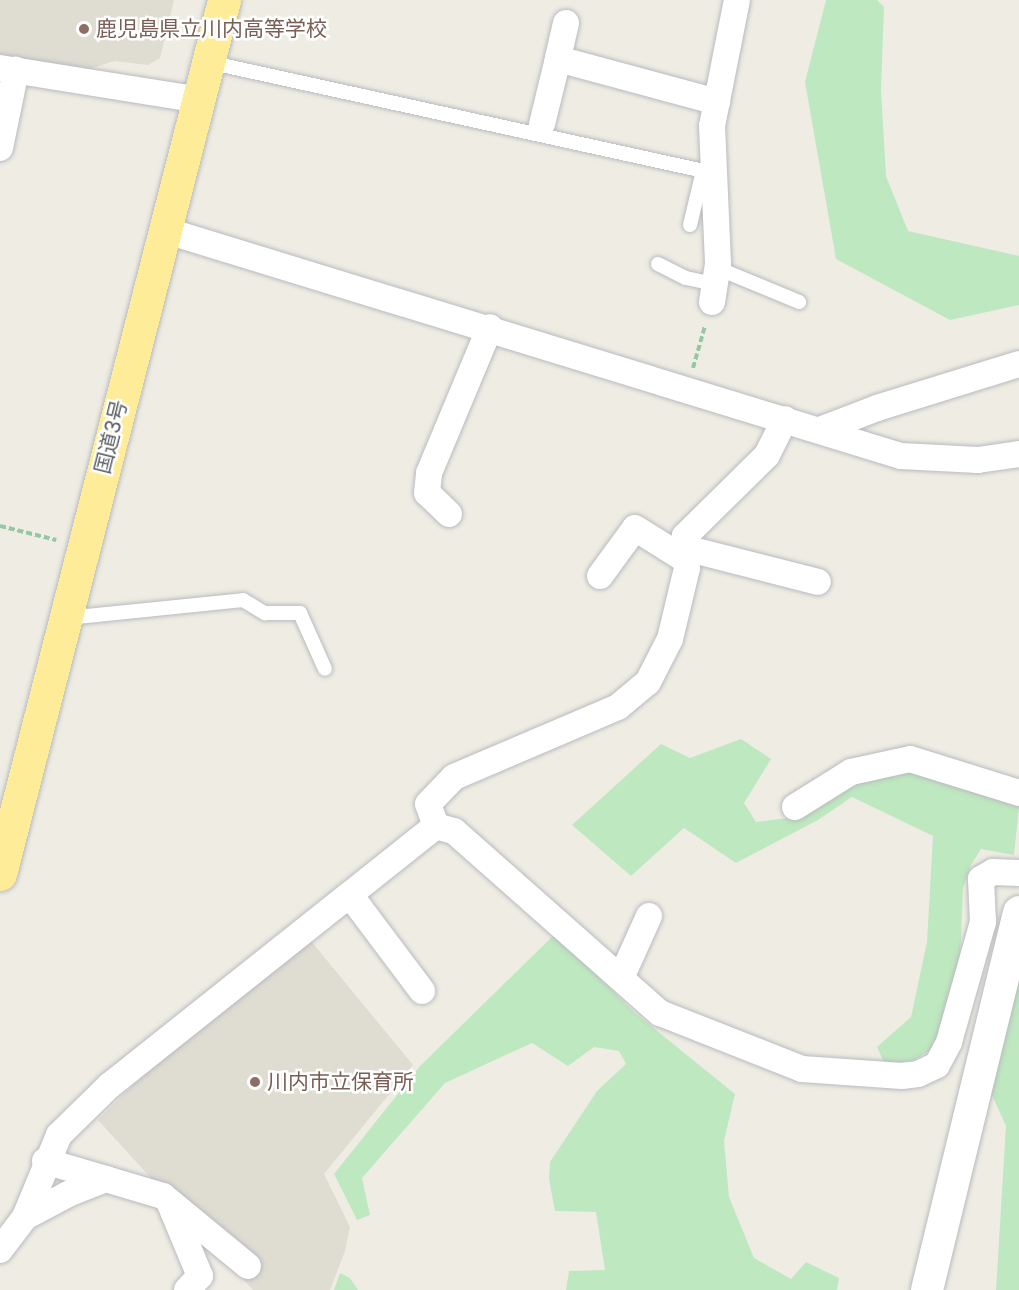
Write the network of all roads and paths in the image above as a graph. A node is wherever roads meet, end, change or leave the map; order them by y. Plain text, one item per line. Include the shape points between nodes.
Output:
1 (224, 0) edge
2 (737, 0) edge
3 (566, 23) dead end
4 (558, 59) junction
5 (208, 62) junction
6 (8, 69) edge
7 (199, 100) junction
8 (717, 102) junction
9 (542, 124) dead end
10 (0, 148) edge
11 (708, 172) junction
12 (690, 225) dead end
13 (164, 230) junction
14 (658, 264) dead end
15 (715, 284) junction
16 (799, 302) dead end
17 (490, 327) junction
18 (1019, 364) edge
19 (687, 389) junction
20 (785, 419) junction
21 (820, 430) junction
22 (1019, 454) edge
23 (449, 514) dead end
24 (0, 526) edge
25 (83, 547) junction
26 (686, 554) junction
27 (600, 576) dead end
28 (818, 582) dead end
29 (65, 618) junction
30 (325, 669) dead end
31 (1019, 793) edge
32 (8, 806) edge
33 (795, 807) dead end
34 (436, 826) junction
35 (1019, 873) edge
36 (0, 874) edge
37 (350, 895) junction
38 (1019, 912) edge
39 (649, 916) dead end
40 (621, 978) junction
41 (422, 991) dead end
42 (45, 1161) junction
43 (106, 1179) junction
44 (169, 1201) junction
45 (25, 1217) junction
46 (0, 1250) edge
47 (248, 1266) dead end
48 (188, 1290) edge
49 (927, 1290) edge

1 - 5 highway, 国道3号
2 - 8 street
3 - 4 street
4 - 8 street
4 - 9 street
5 - 7 highway, 国道3号
5 - 11 lane
6 - 7 street
6 - 10 street
7 - 13 highway, 国道3号
8 - 11 street
11 - 12 lane
11 - 15 street
13 - 17 street
13 - 25 highway, 国道3号
14 - 15 lane via 686,278
15 - 16 lane
15 - 19 path
17 - 19 street
17 - 23 street via 429,473 427,493
18 - 21 street
19 - 20 street
20 - 21 street
20 - 26 street via 767,455 685,536
21 - 22 street via 901,456 978,460
24 - 25 path
25 - 29 highway, 国道3号
26 - 27 street via 635,528
26 - 28 street
26 - 34 street via 670,639 648,682 618,707 453,777 428,804
29 - 30 lane via 243,600 265,613 300,613
29 - 32 highway, 国道3号
31 - 33 street via 910,759 851,772
32 - 36 highway, 国道3号
34 - 37 street
34 - 40 street via 454,831
35 - 40 street via 993,872 981,879 983,922 949,1042 937,1065 918,1074 802,1069 660,1013
37 - 41 street
37 - 42 street via 109,1086 59,1135
38 - 49 street
39 - 40 street
42 - 43 street
42 - 45 street
43 - 44 street
43 - 45 street
44 - 47 street
44 - 48 street via 200,1276
45 - 46 street

